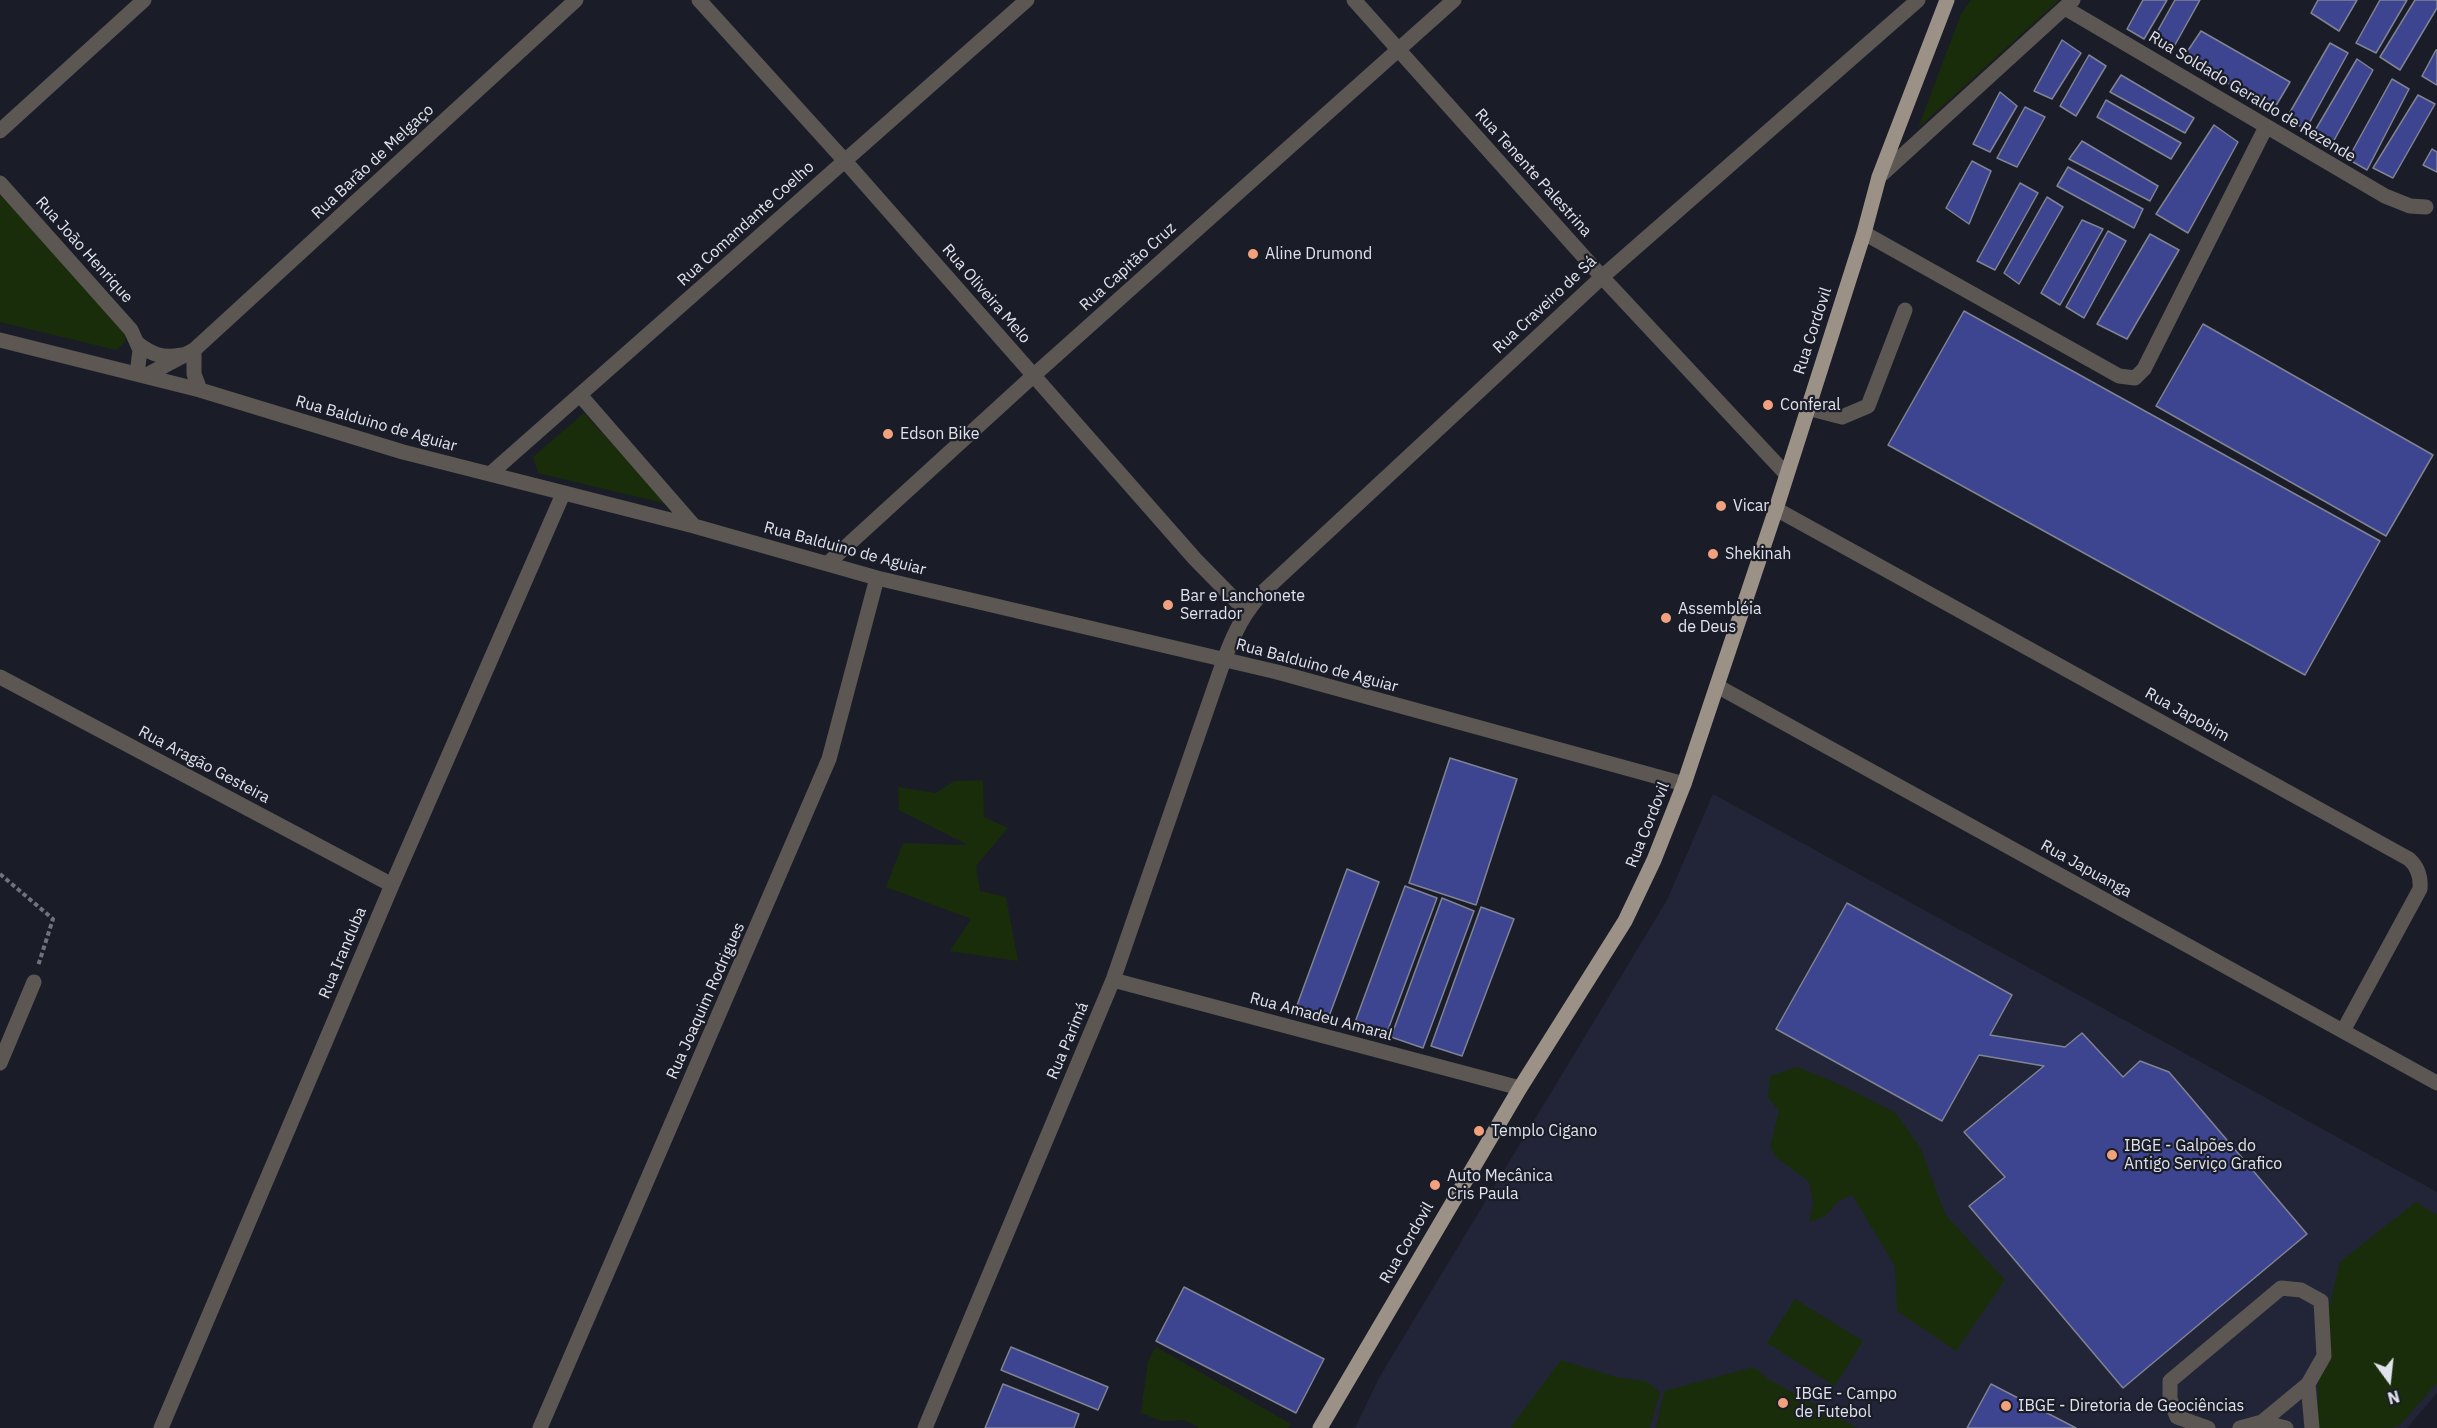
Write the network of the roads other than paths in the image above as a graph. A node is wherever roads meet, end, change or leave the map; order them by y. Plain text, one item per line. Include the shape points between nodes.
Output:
1 (144, 0) edge
2 (576, 0) edge
3 (699, 0) edge
4 (1027, 0) edge
5 (1354, 0) edge
6 (1454, 0) edge
7 (1918, 0) edge
8 (1947, 0) edge
9 (2069, 4) edge
10 (1399, 49) junction
11 (2266, 127) junction
12 (0, 131) edge
13 (845, 161) junction
14 (1879, 177) junction
15 (0, 183) edge
16 (2426, 207) dead end
17 (1864, 233) junction
18 (1602, 277) junction
19 (1905, 310) dead end
20 (0, 340) edge
21 (137, 343) junction
22 (190, 352) junction
23 (141, 375) junction
24 (1033, 376) junction
25 (200, 390) junction
26 (580, 395) junction
27 (1807, 408) junction
28 (490, 474) junction
29 (1786, 474) junction
30 (563, 494) junction
31 (1776, 509) junction
32 (694, 526) junction
33 (827, 564) junction
34 (877, 578) junction
35 (1246, 611) junction
36 (1224, 660) junction
37 (0, 677) edge
38 (1716, 686) junction
39 (1684, 784) junction
40 (392, 885) junction
41 (1113, 980) junction
42 (34, 982) road end
43 (2343, 1030) junction
44 (0, 1063) edge
45 (2437, 1083) edge
46 (1520, 1088) junction
47 (2307, 1384) junction
48 (2262, 1422) junction
49 (161, 1428) edge
50 (540, 1428) edge
51 (925, 1428) edge
52 (1320, 1428) edge
53 (2208, 1428) edge
54 (2240, 1428) edge
55 (2286, 1428) edge
56 (2312, 1428) edge

1 - 12 street
2 - 22 street, Rua Barão de Melgaço
3 - 13 street, Rua Oliveira Melo
4 - 13 street, Rua Comandante Coelho
5 - 10 street, Rua Tenente Palestrina
6 - 10 street, Rua Capitão Cruz
7 - 18 street, Rua Craveiro de Sá
8 - 14 main road, Rua Cordovil
9 - 11 street, Rua Soldado Geraldo de Rezende
9 - 14 street
10 - 18 street, Rua Tenente Palestrina
10 - 24 street, Rua Capitão Cruz
11 - 16 street, Rua Soldado Geraldo de Rezende via 2385,196 2410,206
11 - 17 street via 2145,369 2135,378 2120,376
13 - 24 street, Rua Oliveira Melo
13 - 26 street, Rua Comandante Coelho
14 - 17 main road, Rua Cordovil
15 - 21 street, Rua João Henrique via 130,330
17 - 27 main road, Rua Cordovil
18 - 29 street, Rua Tenente Palestrina
18 - 35 street, Rua Craveiro de Sá
19 - 27 street via 1868,406 1842,417
20 - 23 street, Rua Balduino de Aguiar
21 - 22 street, Rua João Henrique via 162,357
21 - 23 street
22 - 23 street, Rua Barão de Melgaço
22 - 25 street
23 - 25 street, Rua Balduino de Aguiar
24 - 33 street, Rua Capitão Cruz
24 - 35 street, Rua Oliveira Melo via 1195,560
25 - 28 street, Rua Balduino de Aguiar
26 - 28 street, Rua Comandante Coelho
26 - 32 street
27 - 29 main road, Rua Cordovil
28 - 30 street, Rua Balduino de Aguiar
29 - 31 main road, Rua Cordovil
30 - 32 street, Rua Balduino de Aguiar
30 - 40 street, Rua Iranduba
31 - 38 main road, Rua Cordovil
31 - 43 street, Rua Japobim via 2409,859 2421,880 2420,889
32 - 33 street, Rua Balduino de Aguiar
33 - 34 street, Rua Balduino de Aguiar
34 - 36 street, Rua Balduino de Aguiar
34 - 50 street, Rua Joaquim Rodrigues via 829,759
35 - 36 street, Rua Craveiro de Sá
36 - 39 street, Rua Balduino de Aguiar
36 - 41 street, Rua Parimá
37 - 40 street, Rua Aragão Gesteira
38 - 39 main road, Rua Cordovil
38 - 43 street, Rua Japuanga
39 - 46 main road, Rua Cordovil via 1625,921
40 - 49 street, Rua Iranduba
41 - 46 street, Rua Amadeu Amaral
41 - 51 street, Rua Parimá
42 - 44 street
43 - 45 street, Rua Japuanga
46 - 52 main road, Rua Cordovil
47 - 48 street
47 - 53 street via 2324,1356 2321,1301 2301,1290 2281,1288 2170,1381 2170,1399 2177,1418
47 - 56 street
48 - 54 street
48 - 55 street

